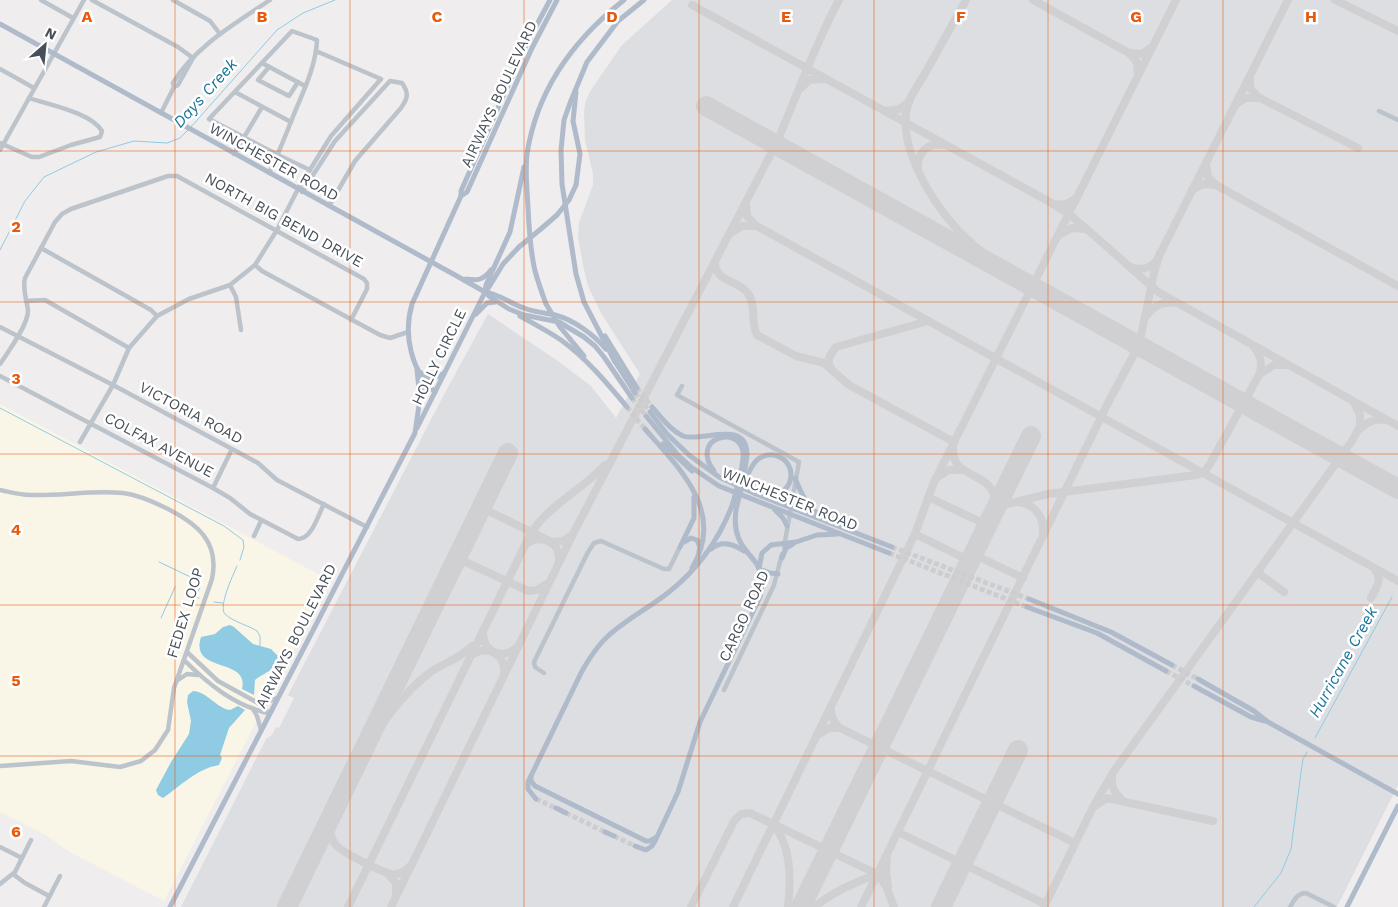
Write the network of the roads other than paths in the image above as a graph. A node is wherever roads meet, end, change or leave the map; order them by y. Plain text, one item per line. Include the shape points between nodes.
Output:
1 (41, 0) edge
2 (84, 0) edge
3 (92, 0) edge
4 (173, 0) edge
5 (270, 0) edge
6 (550, 0) edge
7 (557, 0) edge
8 (624, 0) edge
9 (644, 0) edge
10 (73, 18) junction
11 (0, 24) edge
12 (220, 34) junction
13 (316, 51) junction
14 (55, 54) junction
15 (193, 58) junction
16 (262, 63) junction
17 (270, 67) junction
18 (0, 69) edge
19 (298, 82) junction
20 (576, 85) junction
21 (306, 86) junction
22 (34, 88) junction
23 (236, 92) junction
24 (29, 98) junction
25 (262, 107) junction
26 (1379, 111) dead end
27 (161, 113) junction
28 (1398, 120) edge
29 (291, 122) junction
30 (244, 137) junction
31 (1, 144) edge
32 (0, 150) edge
33 (234, 154) junction
34 (527, 154) junction
35 (278, 155) junction
36 (310, 170) junction
37 (269, 173) junction
38 (300, 190) junction
39 (461, 196) junction
40 (329, 206) junction
41 (277, 230) junction
42 (40, 248) junction
43 (500, 255) junction
44 (431, 262) junction
45 (254, 265) junction
46 (460, 278) junction
47 (230, 285) junction
48 (485, 292) junction
49 (26, 301) junction
50 (498, 303) junction
51 (509, 309) junction
52 (589, 313) junction
53 (157, 316) junction
54 (351, 320) junction
55 (471, 320) junction
56 (0, 327) edge
57 (241, 330) dead end
58 (408, 332) junction
59 (17, 336) junction
60 (129, 348) junction
61 (615, 362) junction
62 (0, 364) edge
63 (417, 370) junction
64 (445, 372) junction
65 (0, 376) edge
66 (601, 376) junction
67 (421, 378) junction
68 (112, 385) junction
69 (682, 386) dead end
70 (435, 392) junction
71 (635, 393) junction
72 (420, 398) junction
73 (627, 407) tunnel mouth
74 (650, 412) junction
75 (91, 423) junction
76 (414, 433) junction
77 (80, 442) dead end
78 (232, 449) junction
79 (719, 477) junction
80 (795, 478) junction
81 (719, 486) junction
82 (742, 486) junction
83 (692, 487) junction
84 (213, 488) junction
85 (0, 490) edge
86 (756, 494) junction
87 (324, 504) junction
88 (735, 504) junction
89 (771, 507) junction
90 (790, 511) junction
91 (262, 520) junction
92 (787, 526) junction
93 (836, 526) junction
94 (367, 527) junction
95 (842, 534) junction
96 (254, 536) dead end
97 (796, 542) junction
98 (784, 544) junction
99 (680, 547) junction
100 (892, 547) tunnel mouth
101 (747, 553) junction
102 (889, 553) tunnel mouth
103 (706, 555) junction
104 (699, 556) junction
105 (782, 558) junction
106 (759, 569) junction
107 (778, 574) junction
108 (688, 575) junction
109 (1029, 600) tunnel mouth
110 (1026, 606) tunnel mouth
111 (187, 652) junction
112 (184, 660) junction
113 (1172, 665) tunnel mouth
114 (1166, 671) tunnel mouth
115 (544, 673) dead end
116 (199, 675) junction
117 (1198, 679) tunnel mouth
118 (177, 681) junction
119 (1194, 686) tunnel mouth
120 (229, 688) junction
121 (724, 690) dead end
122 (226, 695) junction
123 (277, 698) junction
124 (258, 703) junction
125 (252, 708) junction
126 (269, 713) junction
127 (1268, 722) junction
128 (261, 730) junction
129 (0, 766) edge
130 (532, 773) junction
131 (1398, 794) edge
132 (536, 799) dead end
133 (1398, 806) edge
134 (556, 808) tunnel mouth
135 (566, 813) tunnel mouth
136 (605, 832) tunnel mouth
137 (614, 836) tunnel mouth
138 (657, 836) junction
139 (31, 840) dead end
140 (635, 846) tunnel mouth
141 (0, 847) edge
142 (22, 858) junction
143 (13, 874) junction
144 (60, 876) dead end
145 (0, 884) edge
146 (49, 896) junction
147 (44, 907) edge
148 (170, 907) edge
149 (1290, 907) edge
150 (1334, 907) edge
151 (1346, 907) edge

1 - 10 street
2 - 10 street
3 - 15 street
4 - 12 street via 210,20
5 - 12 street
6 - 39 main road, AIRWAYS BOULEVARD via 526,45
7 - 39 main road, AIRWAYS BOULEVARD via 467,192
8 - 34 main road via 600,18 558,69 536,118
9 - 20 main road via 618,21 600,43
10 - 14 street
11 - 14 main road, WINCHESTER ROAD
12 - 15 street
13 - 16 street via 316,40 292,31
13 - 21 street
13 - 36 street via 381,79 331,136
14 - 22 street
14 - 27 main road, WINCHESTER ROAD
15 - 27 street via 173,83
16 - 17 street
16 - 23 street
17 - 19 street
17 - 19 street via 258,80 289,96
18 - 22 street
19 - 21 street
20 - 48 main road, bridge via 573,121 580,154 576,185 557,215 503,264
20 - 52 main road via 564,120 560,150 576,274
21 - 29 street
22 - 24 street
23 - 25 street
23 - 30 street via 209,119
24 - 31 street
24 - 31 street via 79,114 96,124 102,131 100,137 39,157
25 - 29 street
25 - 30 street
26 - 28 street
27 - 33 main road, WINCHESTER ROAD
29 - 35 street
30 - 33 street
30 - 35 street
31 - 32 street
33 - 37 main road, WINCHESTER ROAD
34 - 43 main road via 510,232
34 - 66 main road, bridge via 526,185 535,271 546,304 560,327
35 - 36 street
35 - 37 street
36 - 38 street
37 - 38 main road, WINCHESTER ROAD
38 - 40 main road, WINCHESTER ROAD
38 - 40 street via 335,141 384,87 390,81 402,83 408,93 407,99 355,161
38 - 41 street
39 - 44 main road, AIRWAYS BOULEVARD
40 - 44 main road, WINCHESTER ROAD
41 - 42 street, NORTH BIG BEND DRIVE via 177,176 168,176 62,214
41 - 45 street
41 - 54 street, NORTH BIG BEND DRIVE via 366,280 367,289
42 - 49 street via 23,284
42 - 53 street via 152,310
43 - 46 main road via 479,281
43 - 48 main road
44 - 46 main road, WINCHESTER ROAD
44 - 58 main road, AIRWAYS BOULEVARD via 408,316
45 - 47 street
45 - 54 street
46 - 48 main road, WINCHESTER ROAD
47 - 53 street via 189,299
47 - 57 street via 236,296
48 - 50 main road, WINCHESTER ROAD
48 - 55 main road, HOLLY CIRCLE
48 - 61 main road, WINCHESTER ROAD via 573,323 598,340
49 - 59 street via 26,321
49 - 60 street via 45,300
50 - 51 main road, WINCHESTER ROAD
50 - 55 main road via 487,303
51 - 66 main road via 560,339
51 - 71 main road, WINCHESTER ROAD via 558,322 584,337
52 - 61 main road
52 - 71 main road
53 - 60 street
54 - 58 street via 390,338
55 - 64 main road, HOLLY CIRCLE
56 - 59 street, VICTORIA ROAD
58 - 63 main road, AIRWAYS BOULEVARD
59 - 62 street
59 - 68 street, VICTORIA ROAD
60 - 68 street
61 - 71 main road, WINCHESTER ROAD
63 - 64 main road via 433,379
63 - 67 main road, AIRWAYS BOULEVARD
63 - 72 main road, AIRWAYS BOULEVARD
64 - 70 main road, HOLLY CIRCLE
65 - 75 street, COLFAX AVENUE
66 - 73 main road
67 - 70 main road, AIRWAYS BOULEVARD
67 - 72 main road via 424,391
68 - 75 street
68 - 78 street, VICTORIA ROAD
69 - 80 street, CARGO ROAD via 677,395 799,462
70 - 76 main road, HOLLY CIRCLE
72 - 76 main road, AIRWAYS BOULEVARD
74 - 79 main road, WINCHESTER ROAD via 689,455
74 - 81 main road, WINCHESTER ROAD via 678,455
74 - 82 main road via 684,436 699,438 730,433 740,439 747,457
75 - 77 street
75 - 84 street, COLFAX AVENUE
76 - 94 main road, AIRWAYS BOULEVARD
78 - 84 street
78 - 87 street, VICTORIA ROAD via 258,463 277,480
79 - 86 main road, WINCHESTER ROAD
79 - 88 main road, bridge via 706,455 714,440 725,436 742,447
80 - 90 street, CARGO ROAD
80 - 93 main road via 814,512
81 - 83 main road via 686,467 645,426
81 - 89 main road, WINCHESTER ROAD
82 - 86 main road via 761,456 782,459 789,465 790,482 777,496
82 - 88 main road, bridge
83 - 99 main road via 694,518
83 - 104 main road via 704,523 704,540
84 - 91 street, COLFAX AVENUE
85 - 111 street, FEDEX LOOP via 28,495 124,493 151,501 196,526 209,545 213,570
86 - 90 main road, WINCHESTER ROAD
87 - 91 street, COLFAX AVENUE via 308,536 303,539 298,540
87 - 94 street, VICTORIA ROAD
88 - 101 main road via 735,530
88 - 103 main road
89 - 90 main road, WINCHESTER ROAD
89 - 92 main road
90 - 92 street, CARGO ROAD
90 - 93 main road, WINCHESTER ROAD
90 - 95 main road, WINCHESTER ROAD
91 - 96 street
92 - 98 street, CARGO ROAD
93 - 100 main road, WINCHESTER ROAD
94 - 123 main road, AIRWAYS BOULEVARD
95 - 97 main road via 817,535
95 - 102 main road, WINCHESTER ROAD
97 - 98 main road
97 - 105 main road via 786,548
98 - 105 street, CARGO ROAD
98 - 106 main road via 770,545 766,549
99 - 104 main road via 686,540 694,538 700,544
99 - 115 street via 669,569 664,569 602,541 594,543 534,662 535,668
101 - 103 main road via 723,543
101 - 106 main road
103 - 108 main road
104 - 108 main road
105 - 107 street, CARGO ROAD
106 - 107 main road
106 - 138 main road via 762,577 760,597 700,722 683,779
107 - 121 street, CARGO ROAD
108 - 130 main road via 606,637 582,671
109 - 113 main road via 1111,632
110 - 114 main road via 1097,634
111 - 112 street, FEDEX LOOP
111 - 120 street via 212,677
112 - 116 street
112 - 118 street, FEDEX LOOP
116 - 118 street via 187,674
116 - 122 street
117 - 127 main road
118 - 129 street, FEDEX LOOP via 166,734 155,750 140,761 120,767 71,760
119 - 127 main road via 1251,717
120 - 122 street
120 - 124 street
122 - 125 street
123 - 124 street
123 - 126 main road, AIRWAYS BOULEVARD
124 - 126 street
125 - 126 street
125 - 128 street
126 - 128 main road, AIRWAYS BOULEVARD
127 - 131 main road
128 - 148 main road, AIRWAYS BOULEVARD
130 - 132 main road via 528,789
130 - 138 main road via 535,786 646,841
133 - 151 main road
134 - 135 main road
136 - 137 main road
138 - 140 main road via 649,848
139 - 142 street
141 - 142 street
142 - 143 street
143 - 145 street
143 - 146 street
144 - 146 street
146 - 147 street
149 - 150 street via 1302,893

